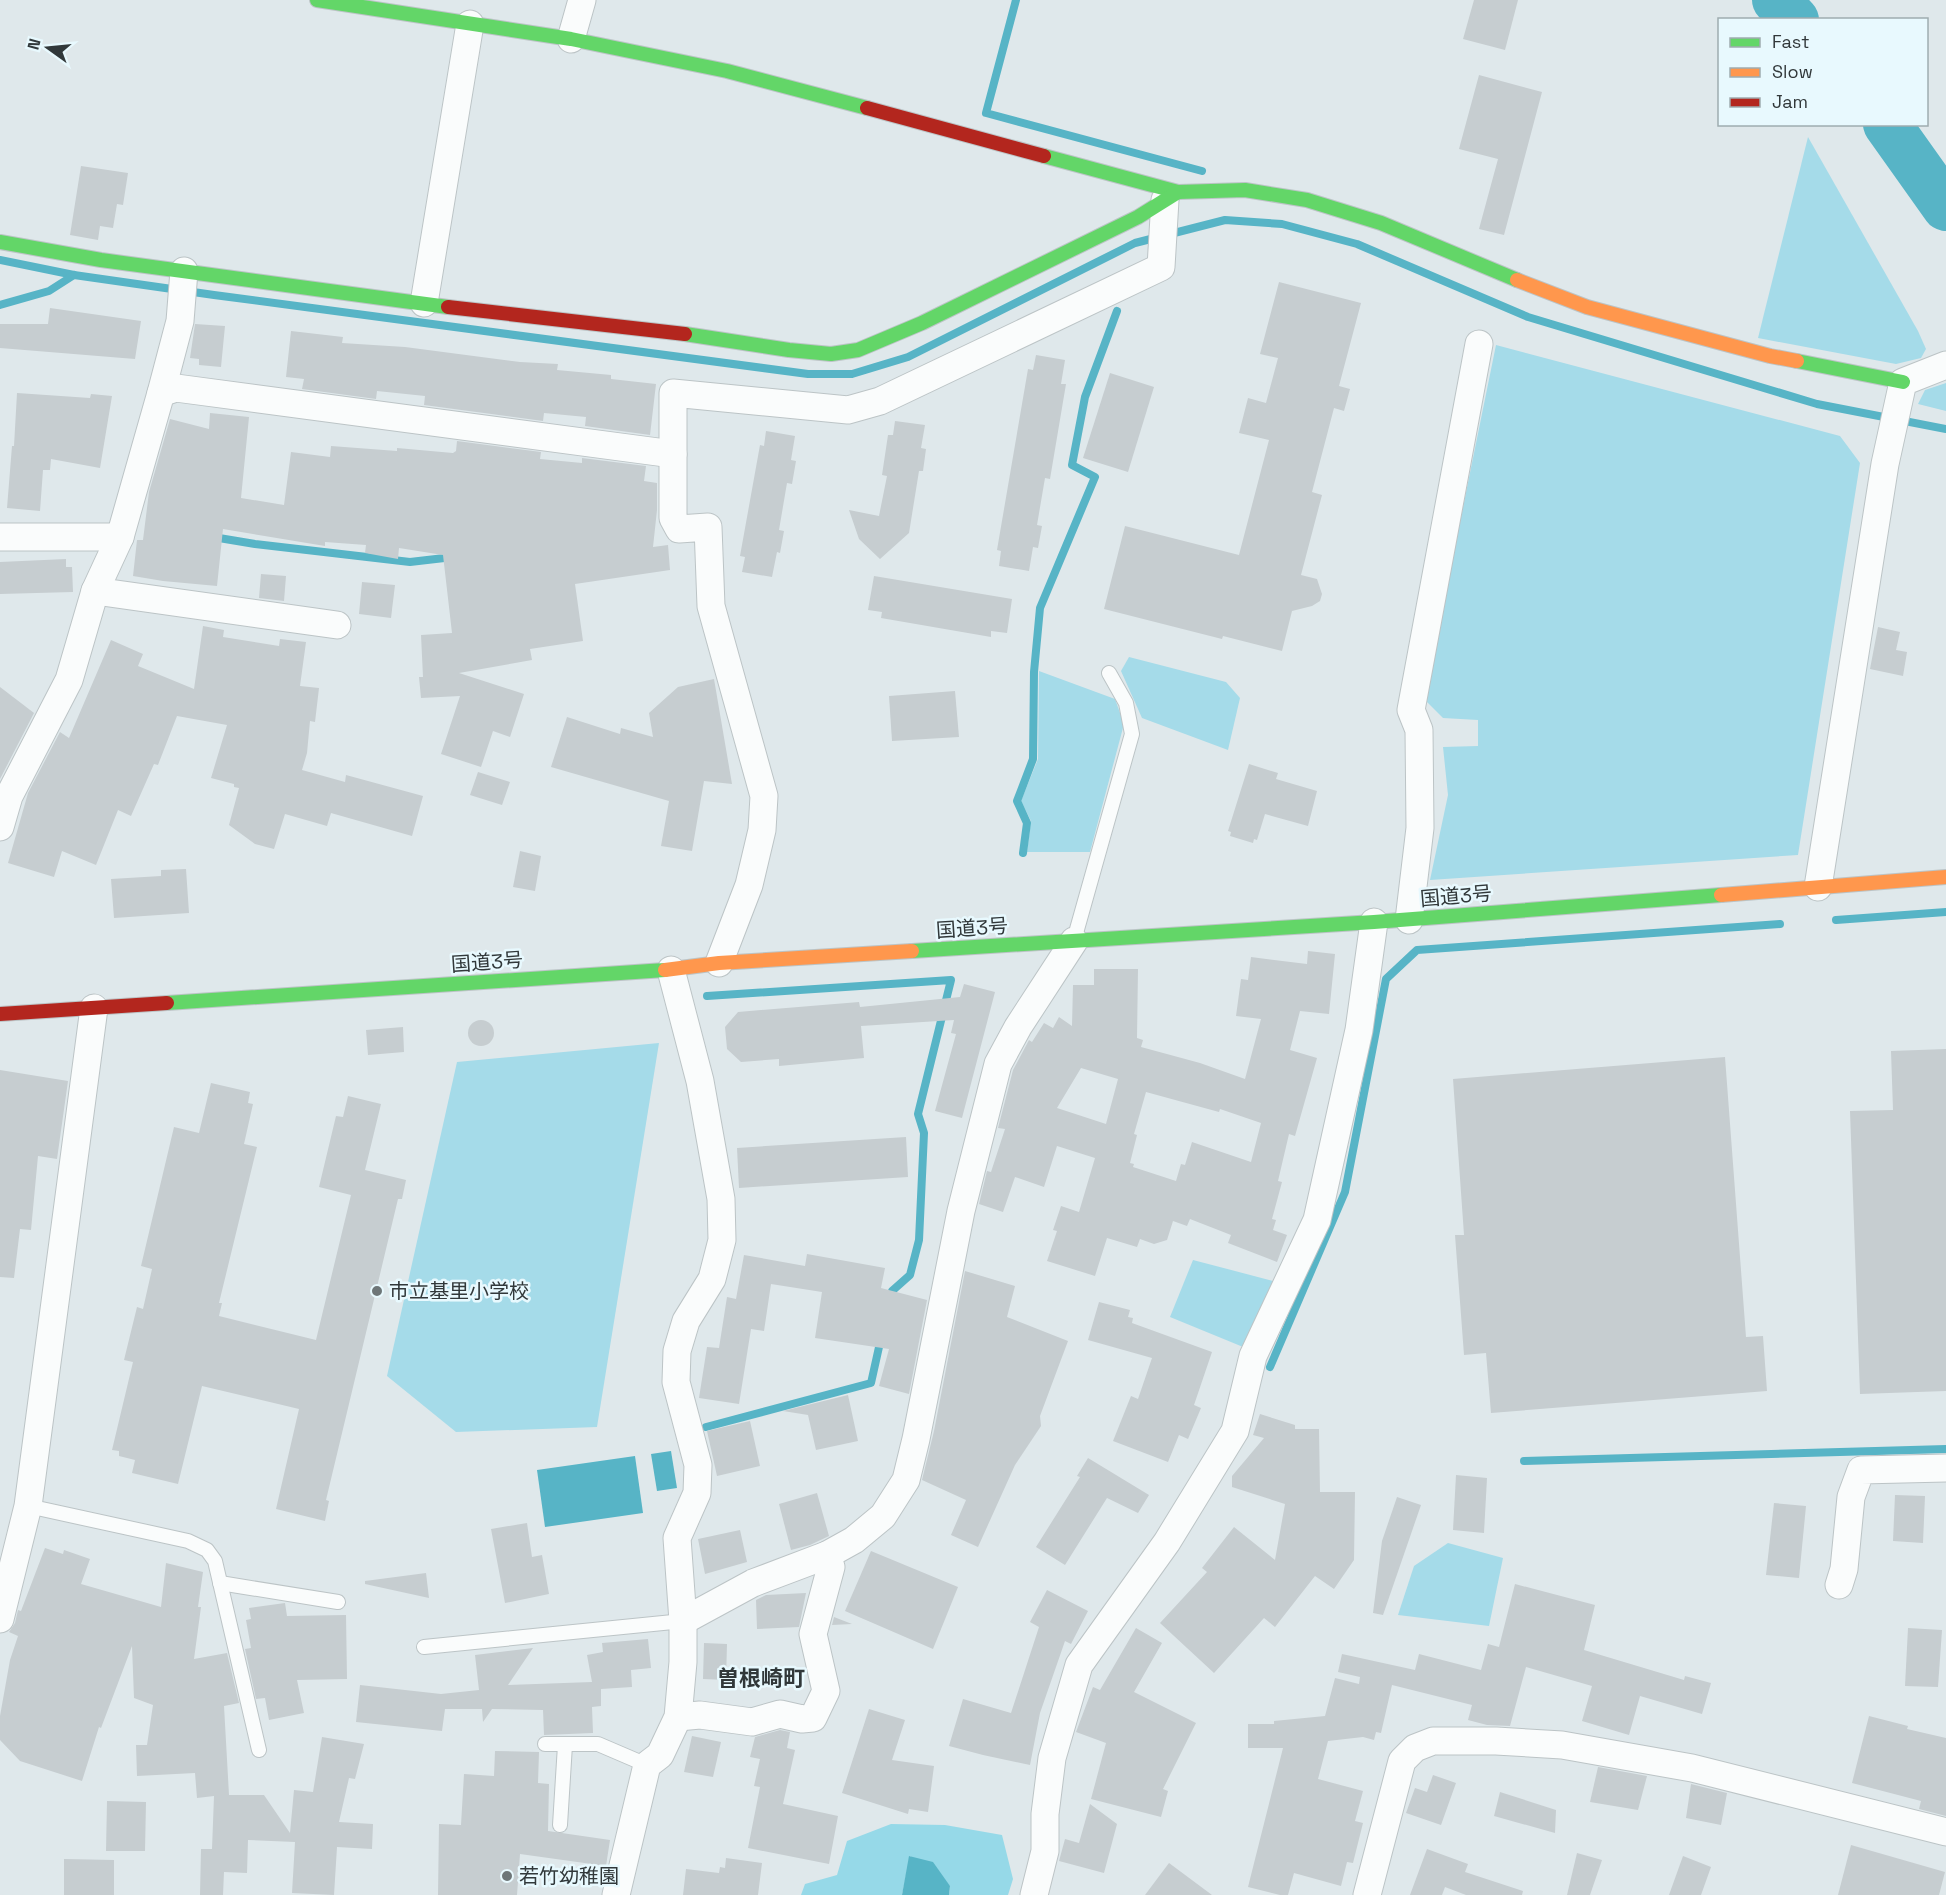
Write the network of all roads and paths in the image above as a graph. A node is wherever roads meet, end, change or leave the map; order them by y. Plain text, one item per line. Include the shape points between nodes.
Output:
1 (317, 0) edge
2 (582, 0) edge
3 (470, 24) junction
4 (572, 39) junction
5 (1172, 196) junction
6 (0, 242) edge
7 (184, 271) junction
8 (424, 303) junction
9 (1479, 344) dead end
10 (1946, 365) edge
11 (1903, 382) junction
12 (161, 393) junction
13 (673, 454) junction
14 (0, 537) edge
15 (120, 537) junction
16 (95, 591) junction
17 (337, 626) dead end
18 (1109, 673) dead end
19 (0, 827) edge
20 (1946, 877) edge
21 (1818, 887) junction
22 (1409, 920) junction
23 (1374, 922) junction
24 (1074, 941) junction
25 (719, 963) junction
26 (671, 970) junction
27 (94, 1008) junction
28 (0, 1014) edge
29 (1946, 1468) edge
30 (28, 1506) junction
31 (827, 1555) junction
32 (220, 1583) junction
33 (1839, 1585) dead end
34 (338, 1602) dead end
35 (0, 1618) edge
36 (683, 1621) junction
37 (424, 1647) dead end
38 (678, 1717) junction
39 (545, 1744) dead end
40 (565, 1746) junction
41 (259, 1750) dead end
42 (647, 1765) junction
43 (560, 1825) dead end
44 (1946, 1832) edge
45 (1039, 1894) edge
46 (616, 1895) edge
47 (1367, 1895) edge

1 - 3 main road
2 - 4 street
3 - 4 main road
3 - 8 street
4 - 5 main road via 727,71
5 - 8 main road via 1138,217 922,322 858,350 831,354
5 - 11 main road via 1245,190 1307,200 1381,223 1587,307 1770,356
5 - 13 street via 1161,267 880,401 848,410 673,393
6 - 7 main road
7 - 8 main road
7 - 12 street via 180,321
9 - 22 street via 1412,710 1419,730 1420,828
10 - 11 street
11 - 21 street via 1889,447
12 - 13 street via 176,388
12 - 15 street
13 - 25 street via 674,518 679,529 708,527 711,606 764,796 762,830 749,885
14 - 15 street
15 - 16 street
16 - 17 street
16 - 19 street via 69,680 9,796
18 - 24 lane via 1126,703 1132,734
20 - 21 main road, 国道3号
21 - 22 main road, 国道3号
22 - 23 main road, 国道3号
23 - 24 main road, 国道3号
23 - 45 street via 1359,1030 1317,1220 1253,1356 1235,1431 1167,1542 1080,1665 1052,1758
24 - 25 main road, 国道3号
24 - 31 street via 998,1064 961,1211 906,1480 883,1516 854,1540
25 - 26 main road, 国道3号
26 - 27 main road, 国道3号
26 - 36 street via 700,1081 721,1199 723,1240 712,1279 686,1321 677,1351 676,1382 698,1465 697,1493 677,1538
27 - 28 main road, 国道3号
27 - 30 street
29 - 33 street via 1861,1470 1851,1497
30 - 32 lane via 188,1541 207,1550 215,1561
30 - 35 street
31 - 36 street via 753,1583
31 - 38 street via 831,1567 813,1634 826,1691 813,1718 780,1714 752,1722 700,1715
32 - 34 lane
32 - 41 lane
36 - 37 lane
36 - 38 street
38 - 42 street via 660,1755
39 - 40 lane
40 - 42 lane via 598,1744
40 - 43 lane
42 - 46 street
44 - 47 street via 1692,1768 1562,1745 1433,1741 1415,1748 1402,1761

